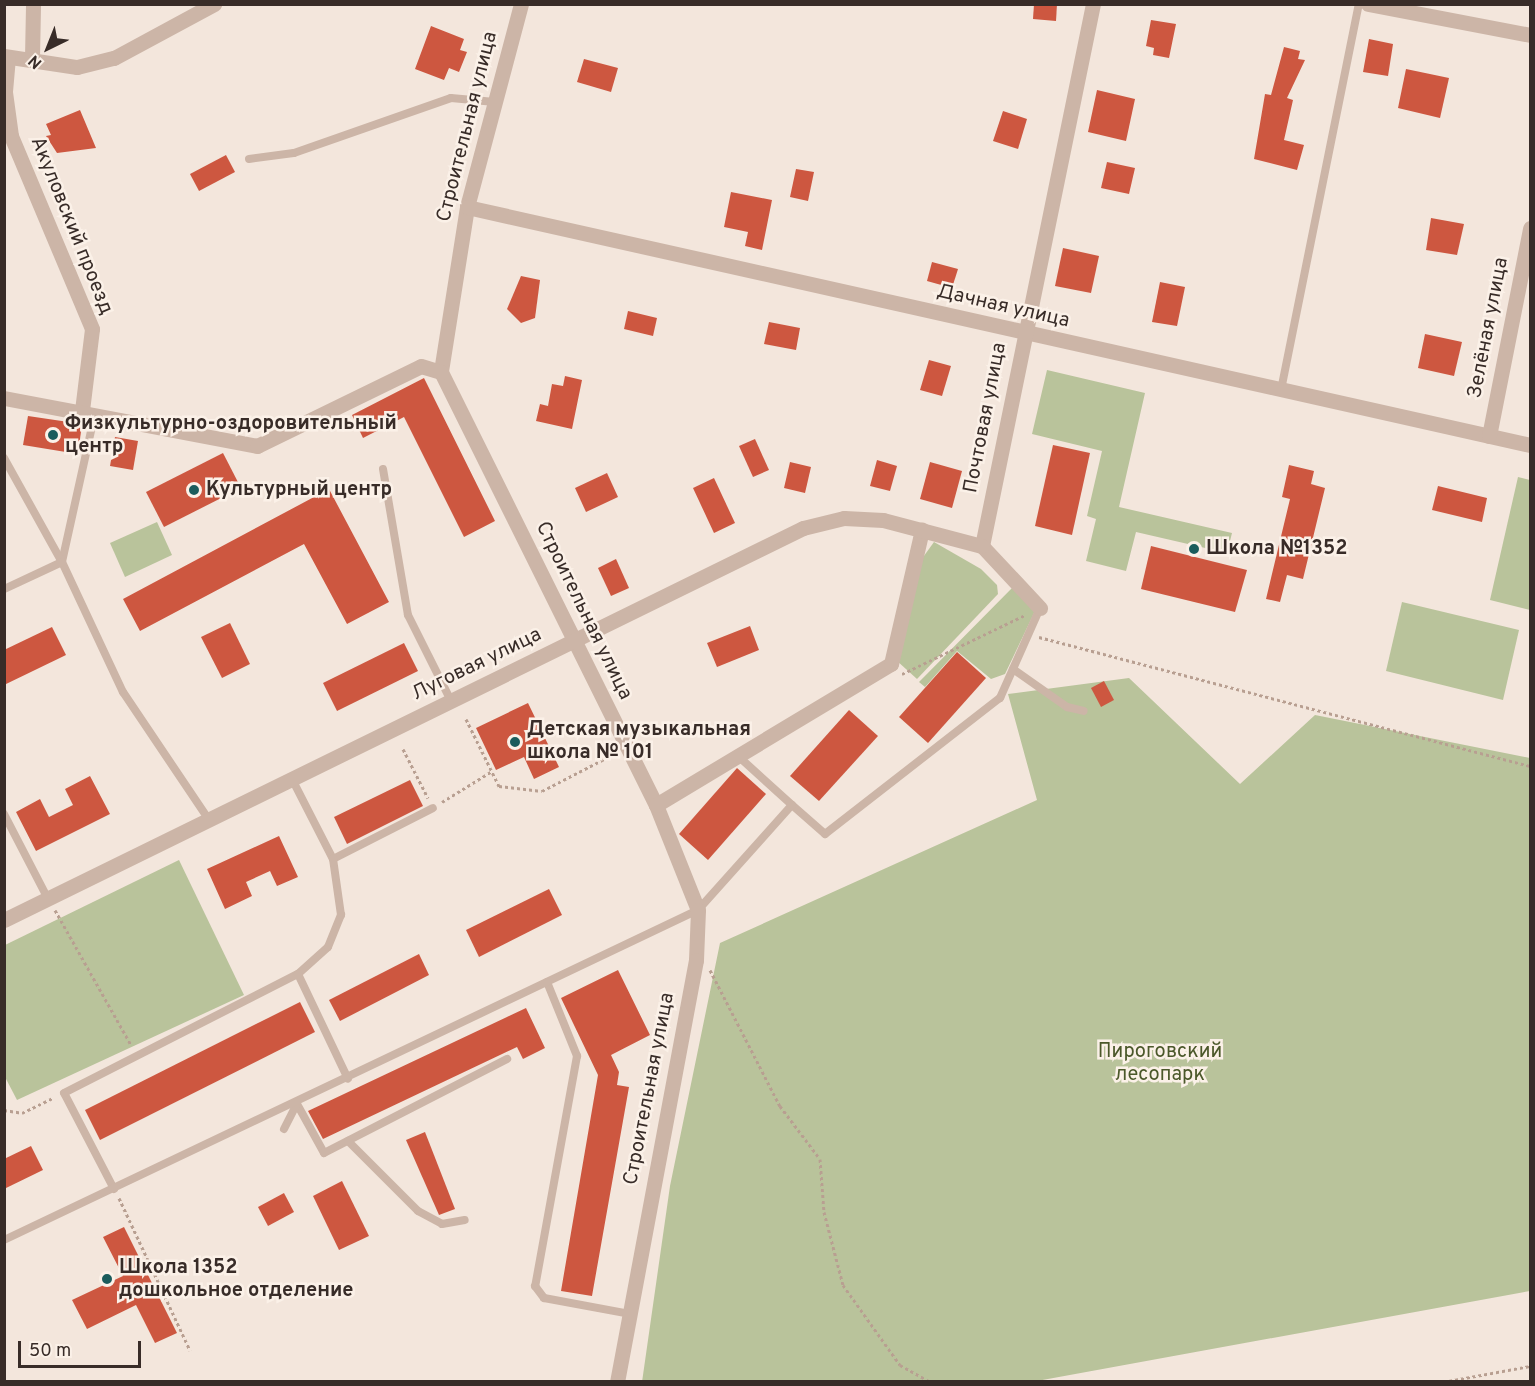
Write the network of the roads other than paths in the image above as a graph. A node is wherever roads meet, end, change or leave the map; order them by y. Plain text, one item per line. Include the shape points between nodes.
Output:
1 (33, 4) edge
2 (214, 4) edge
3 (521, 4) edge
4 (1093, 4) edge
5 (1359, 4) edge
6 (1368, 4) edge
7 (1530, 35) edge
8 (6, 57) edge
9 (32, 58) junction
10 (495, 102) junction
11 (249, 159) dead end
12 (467, 207) junction
13 (1530, 228) edge
14 (1024, 333) junction
15 (441, 372) junction
16 (1281, 390) junction
17 (4, 398) edge
18 (87, 416) junction
19 (1489, 436) junction
20 (1530, 445) edge
21 (4, 458) edge
22 (383, 469) dead end
23 (922, 530) junction
24 (982, 546) junction
25 (62, 562) junction
26 (4, 590) edge
27 (1040, 608) joint
28 (575, 642) junction
29 (1013, 669) junction
30 (451, 701) junction
31 (1084, 711) dead end
32 (738, 756) junction
33 (292, 779) junction
34 (656, 805) junction
35 (792, 805) junction
36 (433, 808) road end
37 (4, 814) edge
38 (209, 820) junction
39 (333, 859) junction
40 (48, 899) junction
41 (698, 910) junction
42 (4, 920) edge
43 (298, 974) junction
44 (547, 982) junction
45 (507, 1059) dead end
46 (348, 1079) junction
47 (297, 1104) junction
48 (284, 1129) dead end
49 (348, 1141) junction
50 (114, 1189) junction
51 (465, 1220) dead end
52 (4, 1240) edge
53 (630, 1314) junction
54 (617, 1382) edge

1 - 9 street
2 - 9 street via 114,58 77,67
3 - 10 street, Строительная улица
4 - 14 street, Почтовая улица
5 - 16 lane
6 - 7 street
8 - 9 street
8 - 18 street, Акуловский проезд via 4,92 11,136 92,329
10 - 11 lane via 451,98 294,153
10 - 12 street, Строительная улица
12 - 14 street, Дачная улица
12 - 15 street, Строительная улица
13 - 19 street, Зелёная улица
14 - 16 street, Дачная улица
14 - 24 street, Почтовая улица
15 - 18 street via 421,366 257,446
15 - 28 street, Строительная улица
16 - 19 street, Дачная улица
17 - 18 street
18 - 25 lane
19 - 20 street, Дачная улица
21 - 25 lane
22 - 30 lane via 408,615
23 - 24 street, Луговая улица
23 - 28 street, Луговая улица via 844,518 804,528
23 - 32 street via 891,664
24 - 27 street
25 - 26 lane
25 - 38 lane via 123,692
27 - 29 lane
28 - 30 street, Луговая улица
28 - 34 street, Строительная улица
29 - 31 lane via 1067,707
29 - 35 lane via 999,698 825,834
30 - 33 street, Луговая улица
32 - 34 street
32 - 35 lane
33 - 38 street, Луговая улица
33 - 39 lane
34 - 41 street, Строительная улица
35 - 41 lane
36 - 39 lane
37 - 40 lane
38 - 40 street, Луговая улица
39 - 43 lane via 341,915 328,947
40 - 42 street, Луговая улица
41 - 44 lane
41 - 53 street, Строительная улица via 696,960
43 - 46 lane
43 - 50 lane via 64,1093
44 - 46 lane
44 - 53 lane via 578,1056 535,1286 544,1298
45 - 49 lane
46 - 47 lane
47 - 48 lane
47 - 49 lane via 324,1154
47 - 50 lane
49 - 51 lane via 418,1211 442,1224
50 - 52 lane
53 - 54 street, Строительная улица

